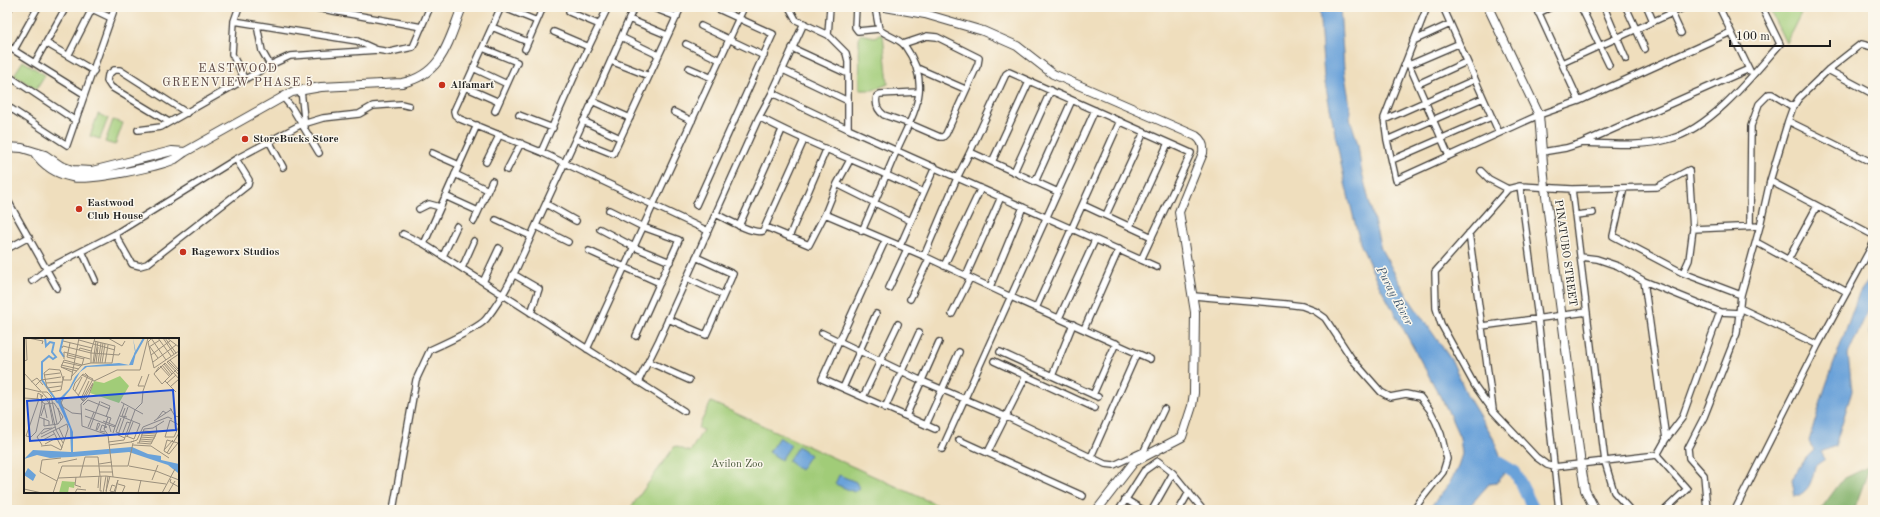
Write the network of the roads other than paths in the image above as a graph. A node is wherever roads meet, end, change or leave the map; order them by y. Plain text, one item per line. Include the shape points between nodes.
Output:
1 (10, 7) edge
2 (38, 7) edge
3 (66, 7) edge
4 (115, 7) edge
5 (239, 7) edge
6 (311, 7) edge
7 (430, 7) edge
8 (462, 7) edge
9 (502, 7) edge
10 (543, 7) edge
11 (608, 7) edge
12 (634, 7) edge
13 (651, 7) edge
14 (681, 7) edge
15 (714, 7) edge
16 (744, 7) edge
17 (789, 7) edge
18 (830, 7) edge
19 (856, 7) edge
20 (875, 7) edge
21 (885, 7) edge
22 (1427, 7) edge
23 (1443, 7) edge
24 (1488, 7) edge
25 (1551, 7) edge
26 (1581, 7) edge
27 (1604, 7) edge
28 (1626, 7) edge
29 (1647, 7) edge
30 (1685, 7) edge
31 (1719, 7) edge
32 (1762, 7) edge
33 (92, 8) edge
34 (1537, 10) edge
35 (1670, 10) edge
36 (7, 12) edge
37 (569, 12) dead end
38 (677, 17) junction
39 (111, 18) junction
40 (738, 18) junction
41 (629, 19) junction
42 (234, 21) junction
43 (537, 21) junction
44 (1653, 21) junction
45 (804, 23) junction
46 (1450, 24) junction
47 (257, 25) junction
48 (600, 25) junction
49 (701, 26) dead end
50 (422, 27) junction
51 (492, 27) junction
52 (1636, 28) junction
53 (879, 30) junction
54 (554, 32) dead end
55 (1731, 32) junction
56 (1681, 33) dead end
57 (667, 35) junction
58 (828, 35) junction
59 (1618, 36) junction
60 (621, 37) junction
61 (729, 40) junction
62 (1413, 41) junction
63 (528, 42) junction
64 (46, 43) junction
65 (686, 44) dead end
66 (904, 44) junction
67 (1458, 44) junction
68 (7, 46) edge
69 (1599, 46) junction
70 (589, 47) junction
71 (1873, 47) edge
72 (483, 48) junction
73 (792, 48) junction
74 (525, 49) dead end
75 (1645, 49) dead end
76 (14, 50) junction
77 (378, 50) junction
78 (658, 55) junction
79 (68, 56) junction
80 (764, 56) junction
81 (1626, 59) dead end
82 (720, 60) junction
83 (611, 61) junction
84 (35, 62) junction
85 (1466, 62) junction
86 (1408, 63) junction
87 (1562, 63) junction
88 (270, 65) junction
89 (1609, 66) dead end
90 (473, 68) junction
91 (689, 68) dead end
92 (917, 68) junction
93 (1749, 69) junction
94 (783, 70) junction
95 (1828, 70) junction
96 (94, 71) junction
97 (848, 74) junction
98 (7, 75) edge
99 (1752, 75) junction
100 (649, 76) junction
101 (712, 78) junction
102 (246, 80) junction
103 (1474, 80) junction
104 (1029, 82) junction
105 (507, 84) junction
106 (1418, 84) junction
107 (465, 87) junction
108 (966, 89) junction
109 (301, 90) junction
110 (1051, 90) junction
111 (918, 92) junction
112 (772, 93) junction
113 (84, 94) junction
114 (1873, 94) edge
115 (282, 96) junction
116 (1483, 98) junction
117 (1072, 100) junction
118 (592, 101) junction
119 (848, 101) junction
120 (1579, 101) junction
121 (499, 102) junction
122 (1425, 102) junction
123 (7, 106) edge
124 (409, 106) dead end
125 (1793, 107) junction
126 (1096, 110) junction
127 (495, 111) dead end
128 (674, 112) dead end
129 (187, 113) junction
130 (519, 115) dead end
131 (1539, 115) junction
132 (759, 117) junction
133 (1491, 117) junction
134 (630, 118) junction
135 (1384, 120) junction
136 (1433, 120) junction
137 (76, 121) junction
138 (692, 121) junction
139 (1120, 121) junction
140 (1788, 121) junction
141 (169, 122) junction
142 (583, 122) junction
143 (910, 124) junction
144 (303, 125) junction
145 (477, 125) junction
146 (552, 128) junction
147 (848, 129) junction
148 (138, 130) dead end
149 (782, 130) junction
150 (1144, 132) junction
151 (1499, 133) junction
152 (500, 134) junction
153 (620, 138) junction
154 (576, 139) junction
155 (1441, 139) junction
156 (804, 140) junction
157 (1387, 140) junction
158 (269, 141) junction
159 (521, 143) junction
160 (1168, 143) junction
161 (1582, 143) junction
162 (7, 147) edge
163 (826, 150) junction
164 (897, 150) junction
165 (541, 152) junction
166 (970, 152) junction
167 (1542, 152) junction
168 (319, 153) dead end
169 (432, 153) dead end
170 (1449, 156) junction
171 (236, 159) junction
172 (850, 160) junction
173 (1392, 160) junction
174 (486, 162) dead end
175 (992, 162) junction
176 (1873, 163) edge
177 (565, 164) junction
178 (459, 165) junction
179 (283, 167) dead end
180 (935, 167) junction
181 (507, 170) dead end
182 (1481, 171) dead end
183 (1014, 172) junction
184 (455, 174) junction
185 (887, 174) junction
186 (957, 178) junction
187 (492, 181) dead end
188 (1770, 181) junction
189 (1035, 182) junction
190 (837, 184) junction
191 (1520, 186) junction
192 (980, 188) junction
193 (1545, 188) junction
194 (1572, 188) junction
195 (1624, 188) junction
196 (1508, 189) junction
197 (488, 190) junction
198 (923, 192) junction
199 (1058, 192) junction
200 (446, 196) junction
201 (1001, 197) junction
202 (7, 199) edge
203 (875, 202) junction
204 (546, 204) junction
205 (1083, 204) junction
206 (653, 205) junction
207 (696, 205) dead end
208 (1817, 206) junction
209 (440, 207) junction
210 (1023, 207) junction
211 (419, 209) dead end
212 (610, 210) dead end
213 (478, 211) junction
214 (1593, 213) dead end
215 (716, 214) junction
216 (825, 214) junction
217 (1106, 215) junction
218 (1576, 215) junction
219 (1047, 217) junction
220 (496, 220) dead end
221 (474, 221) dead end
222 (576, 221) dead end
223 (911, 221) junction
224 (457, 226) dead end
225 (536, 226) junction
226 (739, 226) junction
227 (1130, 226) junction
228 (1750, 226) junction
229 (1760, 226) junction
230 (643, 227) junction
231 (766, 227) junction
232 (1071, 228) junction
233 (600, 229) dead end
234 (1693, 229) junction
235 (862, 230) junction
236 (708, 231) junction
237 (1469, 233) junction
238 (115, 234) junction
239 (403, 234) dead end
240 (1873, 235) edge
241 (530, 236) junction
242 (29, 237) junction
243 (789, 237) junction
244 (1152, 237) junction
245 (1095, 240) junction
246 (474, 241) dead end
247 (885, 241) junction
248 (568, 242) dead end
249 (1756, 242) junction
250 (424, 244) junction
251 (1873, 244) edge
252 (900, 246) junction
253 (634, 247) junction
254 (499, 248) dead end
255 (7, 249) edge
256 (907, 249) junction
257 (1119, 249) junction
258 (82, 251) junction
259 (589, 251) dead end
260 (443, 256) junction
261 (696, 257) junction
262 (926, 257) junction
263 (1581, 258) junction
264 (1140, 260) junction
265 (1788, 260) junction
266 (670, 262) junction
267 (944, 266) junction
268 (626, 267) junction
269 (1157, 267) dead end
270 (462, 268) junction
271 (47, 269) junction
272 (1683, 273) junction
273 (513, 274) junction
274 (968, 277) junction
275 (686, 278) junction
276 (32, 280) dead end
277 (96, 280) dead end
278 (1644, 281) junction
279 (483, 282) junction
280 (660, 284) junction
281 (990, 287) junction
282 (57, 288) dead end
283 (889, 288) dead end
284 (1847, 292) junction
285 (1741, 294) junction
286 (502, 295) junction
287 (723, 295) junction
288 (1194, 296) junction
289 (1011, 297) junction
290 (910, 299) dead end
291 (1036, 308) junction
292 (1740, 310) junction
293 (1586, 312) junction
294 (1720, 312) junction
295 (531, 313) junction
296 (876, 314) dead end
297 (952, 314) dead end
298 (1562, 315) junction
299 (1059, 318) junction
300 (1538, 318) junction
301 (668, 319) junction
302 (898, 324) dead end
303 (1073, 324) junction
304 (1482, 326) junction
305 (1084, 329) junction
306 (822, 333) dead end
307 (919, 333) dead end
308 (636, 336) dead end
309 (838, 342) junction
310 (938, 342) dead end
311 (1116, 343) junction
312 (1818, 345) junction
313 (587, 349) junction
314 (859, 351) junction
315 (959, 352) dead end
316 (1000, 352) dead end
317 (1137, 353) junction
318 (1150, 359) dead end
319 (881, 361) junction
320 (649, 362) junction
321 (994, 362) dead end
322 (902, 372) junction
323 (1026, 376) junction
324 (1052, 376) junction
325 (689, 380) dead end
326 (922, 381) junction
327 (638, 382) junction
328 (843, 388) junction
329 (942, 388) junction
330 (863, 397) junction
331 (965, 399) junction
332 (885, 408) junction
333 (1095, 408) dead end
334 (1164, 409) dead end
335 (684, 411) dead end
336 (1493, 411) junction
337 (906, 416) junction
338 (1007, 417) junction
339 (926, 425) junction
340 (935, 429) dead end
341 (1666, 439) junction
342 (959, 440) dead end
343 (942, 449) dead end
344 (988, 452) junction
345 (1657, 455) junction
346 (1091, 457) junction
347 (1605, 462) junction
348 (1581, 465) junction
349 (1554, 467) junction
350 (1173, 473) junction
351 (1189, 492) junction
352 (1083, 496) dead end
353 (1125, 499) junction
354 (393, 510) edge
355 (1097, 510) edge
356 (1119, 510) edge
357 (1143, 510) edge
358 (1152, 510) edge
359 (1179, 510) edge
360 (1203, 510) edge
361 (1414, 510) edge
362 (1559, 510) edge
363 (1595, 510) edge
364 (1630, 510) edge
365 (1665, 510) edge
366 (1707, 510) edge
367 (1735, 510) edge

1 - 36 street
2 - 76 street
3 - 64 street
4 - 39 street
5 - 42 street
6 - 50 street
7 - 50 street
8 - 109 street via 438,63 422,77 402,83
9 - 43 street
9 - 51 street
10 - 43 street
11 - 48 street
12 - 41 street
13 - 38 street
14 - 38 street
15 - 40 street
16 - 40 street
17 - 45 street via 796,20
18 - 58 street
19 - 53 street via 855,27 858,31
20 - 53 street
21 - 288 street via 925,14 983,31 1017,46 1053,74 1200,138 1204,145 1203,153 1179,212
22 - 62 street
23 - 46 street
24 - 131 street, PINATUBO STREET
25 - 34 street
26 - 69 street
27 - 59 street
28 - 52 street
29 - 44 street
30 - 35 street
31 - 55 street
32 - 99 street via 1780,44
33 - 39 street
33 - 79 street
34 - 87 street
35 - 44 street
35 - 56 street
37 - 48 street
38 - 57 street
39 - 96 street
40 - 61 street
40 - 80 street via 773,34
41 - 57 street
41 - 60 street
42 - 47 street
42 - 102 street via 232,54
43 - 63 street
44 - 52 street
45 - 58 street
45 - 73 street
46 - 62 street
46 - 67 street
47 - 77 street via 357,42
47 - 88 street via 262,51
48 - 70 street
49 - 61 street
50 - 77 street via 413,47 390,52
51 - 63 street
51 - 72 street
52 - 59 street
52 - 75 street
53 - 66 street
54 - 70 street
55 - 93 street
55 - 120 street
57 - 78 street
58 - 97 street via 846,53
59 - 69 street
59 - 81 street
60 - 78 street
60 - 83 street
61 - 80 street
61 - 82 street
62 - 86 street
63 - 74 street
64 - 79 street
64 - 84 street
65 - 82 street
66 - 92 street
66 - 108 street via 930,35 977,56 979,61
67 - 85 street
67 - 86 street
68 - 76 street
69 - 87 street
69 - 89 street
70 - 146 street
71 - 95 street via 1861,44
72 - 90 street
72 - 105 street via 517,62
73 - 94 street
73 - 97 street
76 - 84 street
77 - 88 street via 290,56
78 - 100 street
79 - 96 street
80 - 207 street
82 - 101 street
83 - 100 street
83 - 118 street
84 - 113 street
85 - 103 street
85 - 106 street
86 - 106 street
86 - 135 street
87 - 120 street
88 - 102 street
90 - 105 street
90 - 107 street
91 - 101 street
92 - 108 street
92 - 111 street
93 - 99 street
93 - 161 street
94 - 112 street
94 - 119 street
95 - 114 street
95 - 125 street
96 - 113 street
97 - 119 street
98 - 137 street
99 - 161 street via 1720,109 1691,130 1672,139 1634,144
100 - 134 street
101 - 138 street
102 - 129 street
103 - 116 street
103 - 122 street
104 - 110 street
104 - 166 street via 1007,72
104 - 175 street
105 - 121 street
106 - 122 street
107 - 121 street
107 - 145 street via 454,111 455,115
108 - 143 street via 943,137
109 - 115 street
109 - 144 street
110 - 117 street
110 - 183 street
111 - 143 street via 918,104
111 - 143 street via 884,93 877,96 876,106 880,112
112 - 132 street
112 - 147 street
113 - 137 street
115 - 144 street
115 - 162 street via 175,159 93,178 70,177 51,169 40,161 34,152
116 - 133 street
116 - 136 street
117 - 126 street
117 - 189 street
118 - 134 street
118 - 142 street
119 - 147 street
120 - 131 street
121 - 127 street
122 - 135 street
122 - 136 street
123 - 137 street via 67,144
124 - 144 street via 373,106 359,114 323,118
125 - 140 street
125 - 228 street via 1769,94 1759,104 1751,126
126 - 139 street
126 - 199 street
128 - 138 street
129 - 141 street
129 - 141 street via 120,70 114,70 108,75 107,81 111,87
130 - 146 street
131 - 151 street
131 - 167 street, PINATUBO STREET
132 - 149 street
132 - 215 street
133 - 151 street
133 - 155 street
134 - 153 street
135 - 157 street
136 - 155 street
136 - 157 street
138 - 206 street
139 - 150 street
139 - 205 street
140 - 176 street
140 - 188 street
141 - 148 street via 161,127
142 - 153 street
142 - 154 street
143 - 164 street
144 - 158 street
144 - 168 street via 304,131
145 - 152 street
145 - 178 street
146 - 165 street
147 - 164 street
149 - 156 street
149 - 226 street
150 - 160 street
150 - 217 street
151 - 170 street
152 - 159 street
152 - 174 street
153 - 154 street via 613,154
154 - 177 street
155 - 170 street
155 - 173 street
156 - 163 street
156 - 231 street
157 - 173 street
158 - 171 street
158 - 179 street
159 - 165 street
159 - 181 street
160 - 227 street
160 - 244 street via 1191,153
161 - 167 street
163 - 172 street
163 - 243 street
164 - 180 street
164 - 185 street
165 - 177 street
166 - 175 street
166 - 186 street
167 - 193 street, PINATUBO STREET
169 - 178 street
170 - 173 street via 1396,180
171 - 238 street
171 - 238 street via 249,180 248,185 147,264 132,264
172 - 185 street
172 - 190 street
175 - 183 street
177 - 204 street
177 - 206 street
178 - 184 street
180 - 186 street
180 - 198 street
182 - 196 street via 1489,179
183 - 189 street
184 - 197 street
184 - 200 street
185 - 198 street
185 - 203 street
186 - 192 street
186 - 262 street
187 - 197 street
188 - 208 street
188 - 229 street
189 - 199 street
190 - 203 street
190 - 216 street
191 - 193 street
191 - 196 street
191 - 300 street
192 - 201 street
192 - 267 street
193 - 194 street
193 - 298 street, PINATUBO STREET
194 - 195 street
194 - 218 street
195 - 234 street via 1660,186 1689,170
195 - 272 street via 1613,236
196 - 237 street
197 - 213 street
198 - 223 street
199 - 219 street
200 - 209 street
200 - 213 street
201 - 210 street
201 - 274 street
202 - 242 street
203 - 223 street
203 - 235 street
204 - 222 street
204 - 225 street
205 - 217 street
205 - 232 street
206 - 230 street
206 - 236 street
208 - 240 street
208 - 265 street
209 - 211 street via 429,204
209 - 250 street
210 - 219 street
210 - 281 street
212 - 230 street
213 - 221 street
214 - 218 street
215 - 226 street
215 - 236 street
216 - 235 street
216 - 243 street via 810,244
217 - 227 street
218 - 263 street
219 - 232 street
219 - 289 street
220 - 241 street
223 - 252 street
224 - 260 street
225 - 241 street
225 - 248 street
226 - 231 street via 760,232
227 - 244 street
228 - 229 street
228 - 234 street
229 - 249 street
230 - 253 street
230 - 266 street via 679,240
231 - 243 street
232 - 245 street
232 - 291 street
233 - 253 street
234 - 272 street via 1689,260
235 - 247 street
236 - 261 street
237 - 304 street
237 - 336 street via 1435,272 1436,308 1441,324 1475,386
238 - 258 street
239 - 250 street
241 - 273 street
242 - 255 street
242 - 271 street via 39,259
244 - 264 street
245 - 257 street
245 - 299 street
246 - 270 street
247 - 252 street
247 - 309 street
249 - 265 street
249 - 285 street
250 - 260 street
251 - 284 street
252 - 256 street
253 - 266 street
253 - 268 street
254 - 279 street
256 - 262 street
256 - 283 street
257 - 264 street
257 - 305 street
258 - 271 street
258 - 277 street
259 - 268 street
260 - 270 street
261 - 275 street
261 - 287 street via 732,273
262 - 267 street
262 - 290 street
263 - 278 street via 1596,259 1618,266
263 - 293 street
264 - 269 street
265 - 284 street
266 - 280 street
267 - 274 street
268 - 280 street
268 - 313 street
270 - 279 street
271 - 276 street
271 - 282 street
272 - 285 street
273 - 286 street
273 - 295 street via 539,288
274 - 281 street
274 - 297 street
275 - 287 street
275 - 301 street
278 - 294 street
278 - 341 street
279 - 286 street
280 - 308 street
281 - 289 street
284 - 312 street
285 - 292 street
286 - 295 street
286 - 354 street via 485,321 430,350 416,380
287 - 301 street via 705,335
288 - 355 street via 1194,393 1182,436 1134,462
288 - 361 street via 1286,304 1315,311 1325,318 1352,359 1382,392 1390,397 1406,394 1420,397 1436,422 1447,459 1443,472
289 - 291 street
289 - 331 street
291 - 299 street
292 - 294 street
292 - 312 street
292 - 366 street via 1738,333 1688,448 1689,458 1704,475
293 - 298 street
293 - 347 street
294 - 341 street via 1682,418
295 - 313 street
296 - 314 street
298 - 300 street
298 - 348 street, PINATUBO STREET
299 - 303 street
300 - 304 street
300 - 349 street
301 - 320 street
302 - 319 street
303 - 305 street
303 - 324 street
304 - 336 street
305 - 311 street
306 - 309 street
307 - 322 street
309 - 314 street
309 - 328 street via 822,379
310 - 326 street
311 - 317 street
311 - 324 street via 1096,396
312 - 367 street
313 - 327 street
314 - 319 street
314 - 328 street
315 - 329 street
316 - 324 street
317 - 318 street
317 - 346 street
319 - 322 street
319 - 330 street
320 - 325 street
320 - 327 street
321 - 323 street
322 - 326 street
322 - 332 street
323 - 333 street
323 - 338 street
326 - 329 street
326 - 337 street
327 - 335 street
328 - 330 street
329 - 331 street
329 - 339 street
330 - 332 street
331 - 338 street
331 - 343 street
332 - 337 street
334 - 346 street via 1144,451 1114,465 1105,464
336 - 349 street via 1536,457
337 - 339 street
338 - 344 street
338 - 346 street
339 - 340 street
341 - 345 street
342 - 344 street
344 - 352 street
345 - 347 street
345 - 365 street via 1687,489
347 - 348 street
347 - 364 street via 1614,492
348 - 349 street
348 - 363 street, PINATUBO STREET via 1585,490
349 - 362 street
350 - 351 street
350 - 353 street via 1162,462 1155,461 1144,471
350 - 358 street
351 - 359 street
351 - 360 street
353 - 356 street
353 - 357 street

